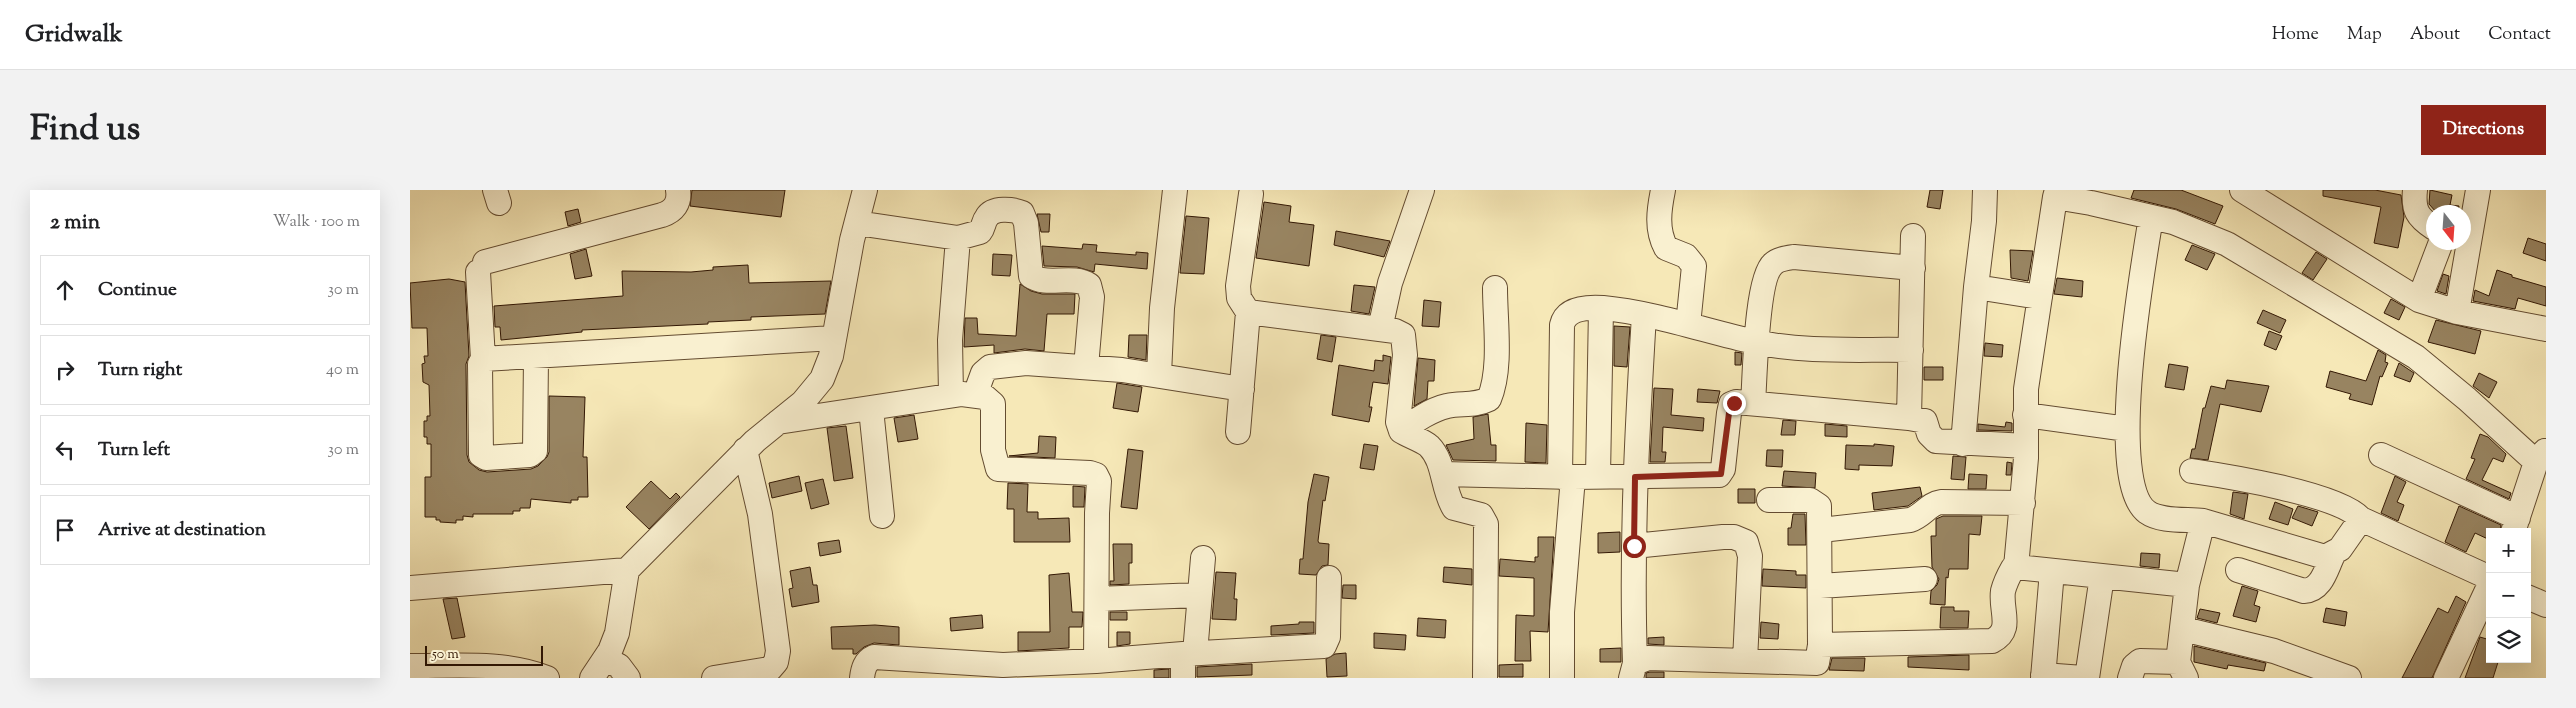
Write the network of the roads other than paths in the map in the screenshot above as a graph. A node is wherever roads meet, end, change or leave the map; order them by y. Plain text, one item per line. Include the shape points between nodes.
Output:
1 (678, 190) edge
2 (865, 190) edge
3 (1175, 190) edge
4 (1422, 190) edge
5 (1663, 190) edge
6 (1985, 190) edge
7 (2243, 190) edge
8 (2416, 190) edge
9 (2478, 190) edge
10 (1251, 194) dead end
11 (2056, 194) edge
12 (2150, 217) junction
13 (2426, 222) edge
14 (857, 223) junction
15 (1913, 236) dead end
16 (975, 237) junction
17 (2438, 250) edge
18 (1913, 268) junction
19 (1976, 287) junction
20 (1495, 288) dead end
21 (2040, 298) junction
22 (2419, 300) junction
23 (1601, 308) junction
24 (1248, 312) junction
25 (2457, 312) junction
26 (1644, 315) junction
27 (1688, 324) junction
28 (2546, 328) edge
29 (1380, 329) junction
30 (834, 338) junction
31 (1756, 342) junction
32 (1911, 350) junction
33 (536, 357) junction
34 (483, 359) junction
35 (1086, 366) junction
36 (1159, 375) junction
37 (1242, 389) junction
38 (951, 395) junction
39 (975, 395) junction
40 (1753, 403) junction
41 (871, 409) junction
42 (2025, 415) junction
43 (1909, 418) junction
44 (776, 422) junction
45 (1401, 430) junction
46 (2127, 430) junction
47 (1238, 432) dead end
48 (1963, 444) junction
49 (2026, 446) junction
50 (745, 450) junction
51 (2381, 455) dead end
52 (2541, 456) edge
53 (2192, 471) dead end
54 (1443, 474) junction
55 (1598, 476) junction
56 (1567, 477) junction
57 (1635, 477) junction
58 (1769, 500) dead end
59 (2023, 503) junction
60 (882, 516) dead end
61 (2361, 519) junction
62 (2203, 521) junction
63 (2515, 525) edge
64 (1820, 530) junction
65 (1634, 546) junction
66 (2333, 555) junction
67 (1203, 558) dead end
68 (2016, 567) junction
69 (627, 570) junction
70 (2238, 570) dead end
71 (2052, 571) junction
72 (2102, 576) junction
73 (2486, 576) edge
74 (1329, 578) dead end
75 (1925, 579) dead end
76 (2187, 585) junction
77 (1820, 586) junction
78 (410, 588) edge
79 (2486, 593) edge
80 (1200, 595) junction
81 (1097, 599) junction
82 (2531, 599) edge
83 (2546, 605) edge
84 (2182, 629) junction
85 (1189, 653) junction
86 (1096, 661) junction
87 (1745, 661) junction
88 (1818, 662) edge
89 (410, 666) edge
90 (598, 668) edge
91 (1633, 670) edge
92 (2182, 670) edge
93 (773, 673) edge
94 (2043, 676) edge
95 (726, 677) edge
96 (547, 678) edge
97 (628, 678) edge
98 (862, 678) edge
99 (1184, 678) edge
100 (1486, 678) edge
101 (1562, 678) edge
102 (2085, 678) edge
103 (2130, 678) edge
104 (2349, 678) edge
105 (2446, 678) edge

1 - 34 street via 676,206 662,215 482,267
2 - 14 street
3 - 36 street via 1162,308
4 - 29 street via 1390,283
5 - 27 street via 1659,218 1662,240 1666,248 1686,256 1694,266
6 - 19 street
7 - 22 street
8 - 13 street via 2416,214
9 - 25 street
10 - 24 street via 1238,286 1239,298
11 - 12 street
11 - 21 street via 2043,262
12 - 46 street via 2128,393
12 - 52 street via 2174,222 2227,244 2416,357
14 - 16 street
14 - 30 street
15 - 18 street
16 - 35 street via 988,215 1017,211 1025,217 1031,276 1040,280 1079,281 1089,285 1092,297
16 - 38 street via 950,340
17 - 22 street
18 - 31 street via 1794,257 1777,261 1771,265 1766,280
18 - 32 street
19 - 21 street
19 - 48 street
20 - 45 street via 1496,372 1489,399 1478,404 1444,407
21 - 42 street
22 - 25 street
23 - 26 street
23 - 55 street
23 - 56 street via 1571,312 1563,318 1560,342
24 - 29 street
24 - 37 street
25 - 28 street
26 - 27 street
26 - 57 street
27 - 31 street
29 - 45 street via 1403,335 1405,343 1398,422
30 - 33 street
30 - 44 street via 822,379 804,402
31 - 32 street via 1831,349
31 - 40 street
32 - 43 street
33 - 34 street
33 - 34 street via 535,451 530,455 486,458 481,455 480,364
35 - 36 street
35 - 39 street via 1000,364 983,373
36 - 37 street
37 - 47 street
38 - 39 street
38 - 41 street
39 - 81 street via 985,397 993,404 993,450 998,470 1096,475 1099,481
40 - 43 street
40 - 57 street via 1731,404 1721,474
41 - 44 street
41 - 60 street
42 - 46 street
42 - 49 street
43 - 48 street via 1925,421 1928,434 1936,441
44 - 50 street
45 - 54 street via 1427,444
46 - 62 street via 2133,486 2146,511 2155,516
48 - 49 street
49 - 59 street
50 - 69 street
50 - 93 street via 760,514 777,629 778,651
51 - 63 street
52 - 63 street
53 - 61 street via 2246,479 2327,500 2355,511
54 - 56 street
54 - 100 street via 1454,508 1476,512 1486,524
55 - 56 street
55 - 57 street
56 - 101 street
57 - 65 street
58 - 64 street via 1816,502
59 - 64 street via 1941,502 1910,520
59 - 68 street
61 - 66 street
61 - 73 street
62 - 66 street via 2326,557
62 - 76 street
64 - 77 street
65 - 87 street via 1723,537 1746,542 1750,556
65 - 91 street
66 - 70 street via 2319,585 2311,591
67 - 80 street
68 - 71 street
68 - 88 street via 2003,592 2005,630 1992,641
69 - 78 street
69 - 90 street via 617,633
71 - 72 street
71 - 94 street
72 - 76 street
72 - 102 street
74 - 85 street via 1328,637 1324,646
75 - 77 street
76 - 84 street
77 - 88 street
79 - 105 street
80 - 81 street
80 - 85 street
81 - 86 street
82 - 83 street
84 - 92 street
84 - 104 street via 2274,651
85 - 86 street
85 - 99 street
86 - 98 street via 1003,665 874,657 864,666
87 - 88 street
87 - 91 street via 1648,658
89 - 96 street via 495,667
90 - 97 street via 619,666
92 - 103 street via 2140,660
93 - 95 street
94 - 102 street

